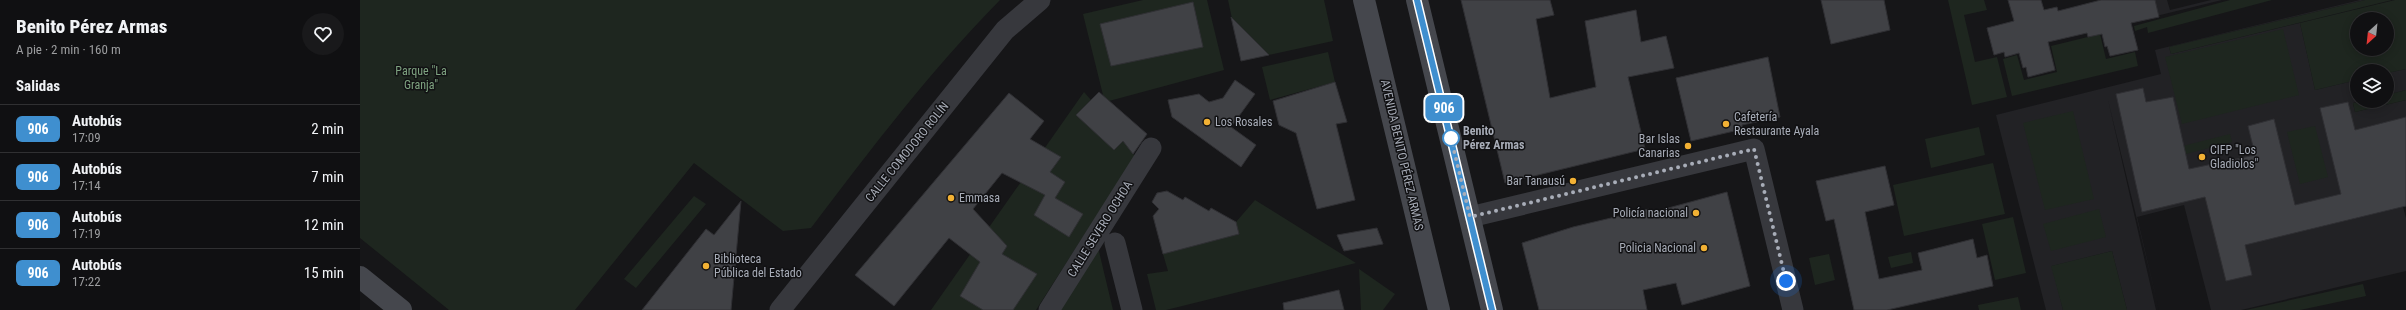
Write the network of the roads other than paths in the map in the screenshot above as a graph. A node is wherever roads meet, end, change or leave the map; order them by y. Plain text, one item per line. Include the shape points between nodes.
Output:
1 (1040, 0) edge
2 (1364, 0) edge
3 (1417, 0) edge
4 (1151, 148) dead end
5 (1470, 217) junction
6 (1115, 243) dead end
7 (360, 278) edge
8 (401, 310) edge
9 (780, 310) edge
10 (1050, 310) edge
11 (1132, 310) edge
12 (1439, 310) edge
13 (1492, 310) edge
14 (1793, 310) edge

1 - 9 street, CALLE COMODORO ROLÍN via 1005,30
2 - 12 street, AVENIDA BENITO PÉREZ ARMAS
3 - 5 street
4 - 10 street, CALLE SEVERO OCHOA
5 - 13 street
5 - 14 street via 1754,149
6 - 11 street
7 - 8 street

